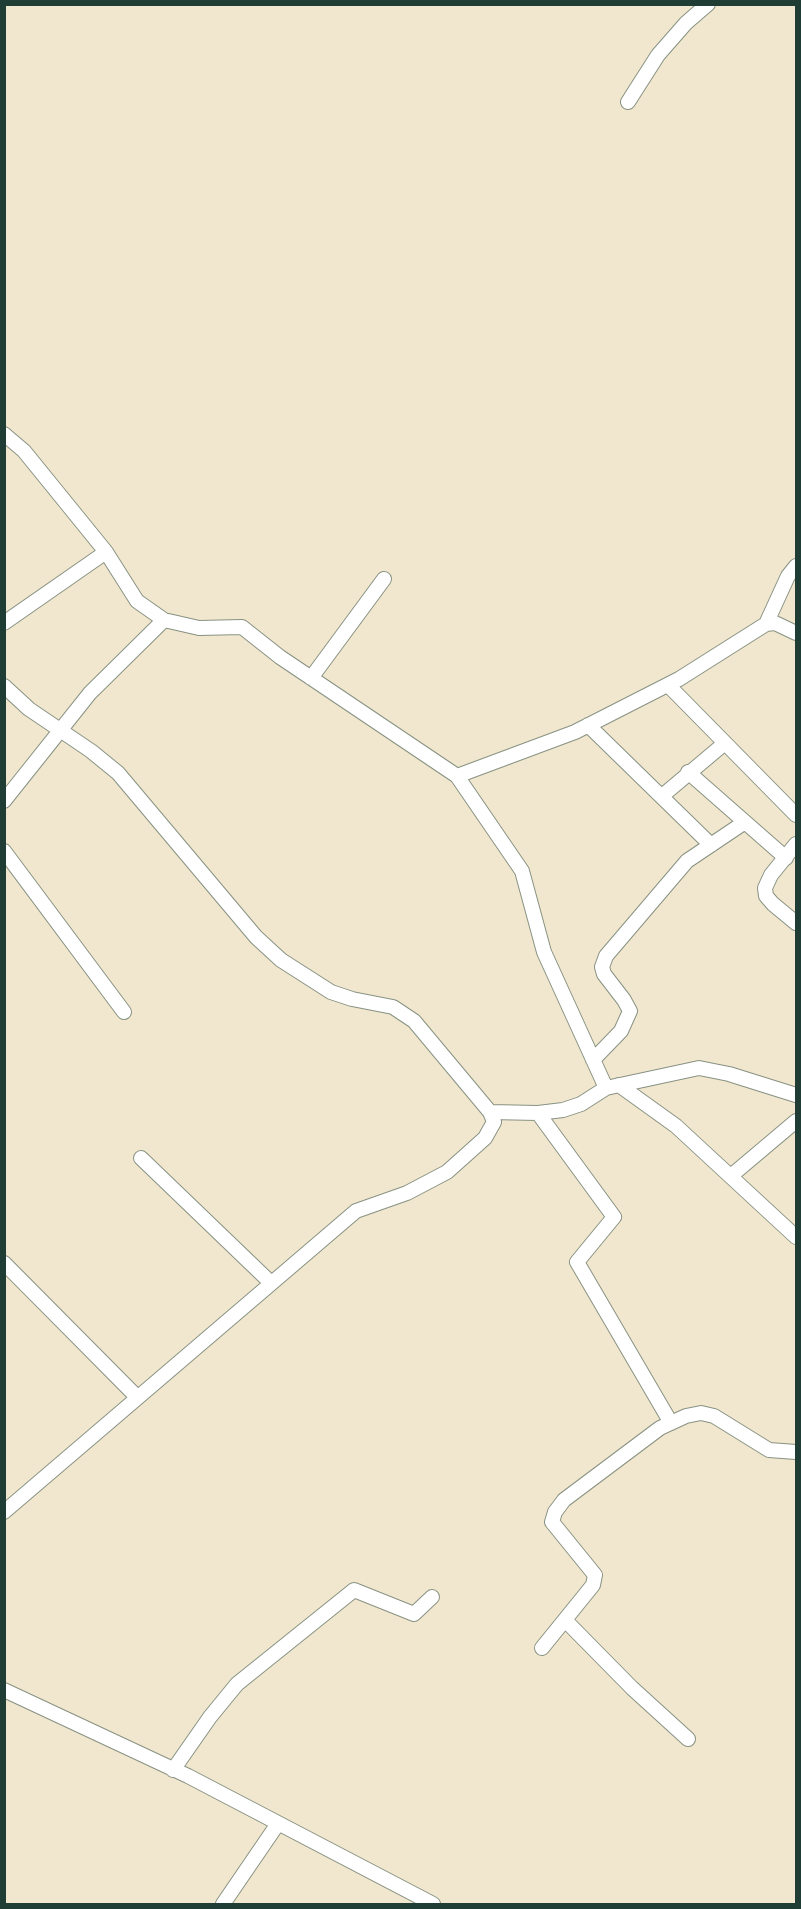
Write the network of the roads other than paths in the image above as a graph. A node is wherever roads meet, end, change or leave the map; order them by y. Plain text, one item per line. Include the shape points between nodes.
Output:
1 (708, 4) edge
2 (628, 102) dead end
3 (4, 434) edge
4 (106, 552) junction
5 (796, 566) edge
6 (384, 579) dead end
7 (164, 620) junction
8 (4, 623) edge
9 (766, 624) junction
10 (796, 633) edge
11 (311, 678) junction
12 (668, 685) junction
13 (4, 686) edge
14 (588, 725) junction
15 (61, 733) junction
16 (725, 742) junction
17 (688, 772) junction
18 (457, 776) junction
19 (662, 795) junction
20 (4, 801) edge
21 (796, 815) edge
22 (745, 822) junction
23 (796, 844) edge
24 (711, 845) junction
25 (4, 851) edge
26 (786, 858) junction
27 (796, 923) edge
28 (124, 1012) dead end
29 (593, 1060) junction
30 (613, 1087) junction
31 (796, 1095) edge
32 (490, 1112) junction
33 (538, 1113) junction
34 (796, 1121) edge
35 (141, 1158) dead end
36 (732, 1175) junction
37 (796, 1237) edge
38 (4, 1263) edge
39 (270, 1282) junction
40 (137, 1397) junction
41 (671, 1423) junction
42 (796, 1452) edge
43 (4, 1512) edge
44 (432, 1597) dead end
45 (565, 1620) junction
46 (542, 1648) dead end
47 (4, 1690) edge
48 (688, 1739) dead end
49 (173, 1770) junction
50 (277, 1825) junction
51 (224, 1904) edge
52 (433, 1905) edge

1 - 2 street via 658,55
3 - 4 street via 24,451
4 - 7 street via 137,601
4 - 8 street
5 - 9 street
6 - 11 street
7 - 11 street via 199,628 242,627
7 - 15 street via 90,693
9 - 10 street via 775,623
9 - 12 street
11 - 18 street
12 - 14 street
12 - 16 street
13 - 15 street
14 - 18 street
14 - 19 street
15 - 20 street
15 - 32 street via 118,773 256,938 281,960 332,992 404,1013 441,1051
16 - 17 street
16 - 21 street
17 - 19 street
17 - 22 street
18 - 29 street via 522,871 544,952
19 - 24 street
22 - 24 street
22 - 26 street
23 - 26 street
24 - 29 street via 687,861 606,956 604,974 630,1011 621,1031
25 - 28 street
26 - 27 street via 771,875 766,896
29 - 30 street
30 - 31 street via 699,1068
30 - 33 street via 581,1104
30 - 36 street via 676,1126
32 - 33 street
32 - 39 street via 494,1122 491,1131 447,1172 408,1193 356,1211
33 - 41 street via 614,1217 577,1262
34 - 36 street
35 - 39 street
36 - 37 street
38 - 40 street
39 - 40 street
40 - 43 street via 46,1480
41 - 42 street via 701,1413 714,1416 769,1450
41 - 45 street via 564,1500 555,1512 552,1522 557,1530 595,1575 593,1585
44 - 49 street via 414,1614 354,1590 237,1684
45 - 46 street
45 - 48 street
47 - 49 street
49 - 50 street
50 - 51 street
50 - 52 street

